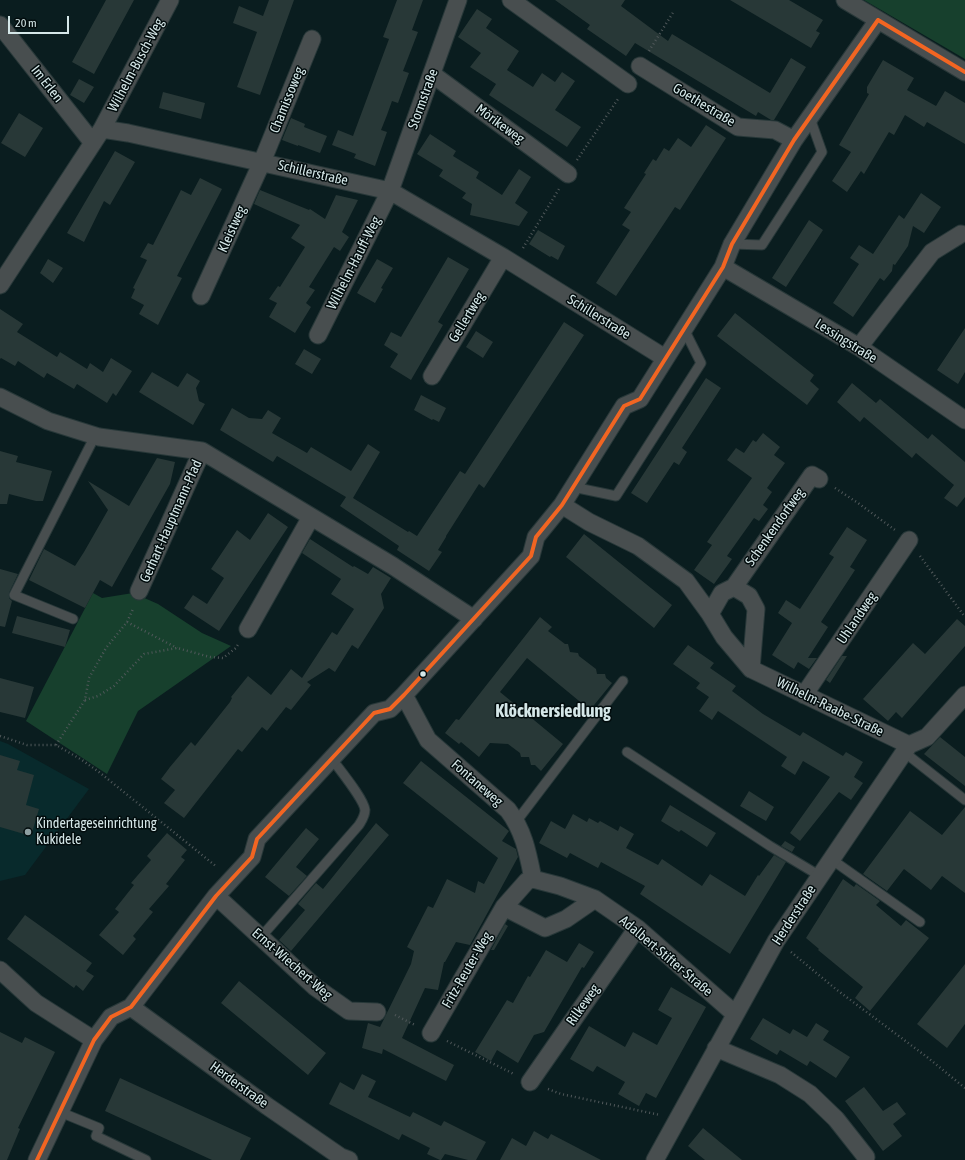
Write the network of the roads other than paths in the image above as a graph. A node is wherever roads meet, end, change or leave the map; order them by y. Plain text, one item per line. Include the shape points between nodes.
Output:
1 (170, 0) edge
2 (510, 0) edge
3 (845, 0) edge
4 (456, 3) edge
5 (878, 20) junction
6 (0, 25) edge
7 (312, 38) dead end
8 (640, 66) road end
9 (965, 72) edge
10 (432, 74) junction
11 (628, 84) road end
12 (810, 118) junction
13 (98, 136) junction
14 (794, 140) junction
15 (262, 162) junction
16 (568, 174) road end
17 (390, 191) junction
18 (961, 234) dead end
19 (732, 244) junction
20 (508, 260) junction
21 (723, 267) junction
22 (0, 285) edge
23 (201, 296) dead end
24 (684, 329) junction
25 (318, 335) dead end
26 (859, 347) junction
27 (665, 358) junction
28 (432, 376) dead end
29 (0, 397) edge
30 (965, 420) edge
31 (95, 436) junction
32 (202, 451) junction
33 (819, 479) dead end
34 (573, 487) junction
35 (562, 505) junction
36 (311, 517) junction
37 (909, 540) dead end
38 (734, 587) junction
39 (139, 591) road end
40 (710, 614) junction
41 (73, 619) dead end
42 (474, 619) junction
43 (248, 629) road end
44 (751, 669) junction
45 (623, 681) dead end
46 (404, 695) junction
47 (804, 695) junction
48 (965, 695) edge
49 (907, 748) junction
50 (627, 752) dead end
51 (332, 759) junction
52 (965, 800) edge
53 (516, 822) junction
54 (831, 859) junction
55 (820, 876) junction
56 (533, 879) junction
57 (216, 896) junction
58 (595, 900) junction
59 (504, 907) junction
60 (920, 922) dead end
61 (637, 928) junction
62 (261, 938) junction
63 (0, 970) edge
64 (131, 1007) junction
65 (376, 1012) dead end
66 (735, 1014) junction
67 (430, 1033) dead end
68 (94, 1040) junction
69 (716, 1048) junction
70 (530, 1082) dead end
71 (60, 1112) junction
72 (866, 1157) dead end
73 (37, 1160) edge
74 (146, 1160) edge
75 (349, 1160) edge
76 (655, 1160) edge

1 - 13 street, Wilhelm-Busch-Weg
2 - 11 street
3 - 5 street
4 - 10 street, Stormstraße
5 - 9 street
5 - 12 street
6 - 13 street, Im Erlen
7 - 15 street, Chamissoweg
8 - 14 street, Goethestraße via 738,126 775,130
10 - 16 street, Mörikeweg
10 - 17 street, Stormstraße
12 - 14 street
12 - 19 lane via 822,152 762,245
13 - 15 street, Schillerstraße via 128,133
13 - 22 street
14 - 19 street
15 - 17 street, Schillerstraße
15 - 23 street, Kleistweg
17 - 20 street, Schillerstraße
17 - 25 street, Wilhelm-Hauff-Weg
18 - 26 street via 932,252
19 - 21 street
20 - 27 street, Schillerstraße
20 - 28 street, Gellertweg
21 - 24 street
21 - 26 street, Lessingstraße
24 - 27 street
24 - 34 lane via 701,363 616,496
26 - 30 street, Lessingstraße
27 - 34 street via 640,399 624,406
29 - 31 street via 48,421
31 - 32 street
31 - 41 lane via 14,595
32 - 36 street
32 - 39 street, Gerhart-Hauptmann-Pfad
33 - 38 street, Schenkendorfweg via 812,475
34 - 35 street
35 - 40 street, Wilhelm-Raabe-Straße via 589,522 638,546 686,581
35 - 42 street via 536,537 531,556
36 - 42 street via 428,587
36 - 43 street
37 - 47 street, Uhlandweg
38 - 40 street via 722,593
38 - 44 street via 749,596 756,609
40 - 44 street, Wilhelm-Raabe-Straße via 724,637
42 - 46 street
44 - 47 street, Wilhelm-Raabe-Straße
45 - 53 lane
46 - 51 street via 390,709 374,713
46 - 53 street, Fontaneweg via 428,740 508,810
47 - 49 street, Wilhelm-Raabe-Straße
48 - 49 street via 927,738
49 - 52 lane
49 - 54 street, Herderstraße
50 - 55 lane
51 - 57 street via 257,838 252,857
51 - 62 lane via 361,800 365,809 364,816
53 - 56 street, Fontaneweg via 525,844
54 - 55 street, Herderstraße
54 - 60 lane
55 - 66 street, Herderstraße via 776,941
56 - 58 street, Adalbert-Stifter-Straße via 560,886
56 - 59 street via 527,881
57 - 62 street, Ernst-Wiechert-Weg
57 - 64 street
58 - 59 street via 566,919 545,928
58 - 61 street, Adalbert-Stifter-Straße
59 - 67 street, Fritz-Reuter-Weg
61 - 66 street, Adalbert-Stifter-Straße
61 - 70 street, Rilkeweg
62 - 65 street, Ernst-Wiechert-Weg via 315,987 349,1011
63 - 68 street via 36,1003
64 - 68 street via 112,1017
64 - 75 street, Herderstraße via 267,1106
66 - 69 street, Herderstraße
68 - 71 street
69 - 72 street via 780,1076 810,1094 836,1119
69 - 76 street, Herderstraße
71 - 73 street
71 - 74 lane via 99,1128 96,1136

